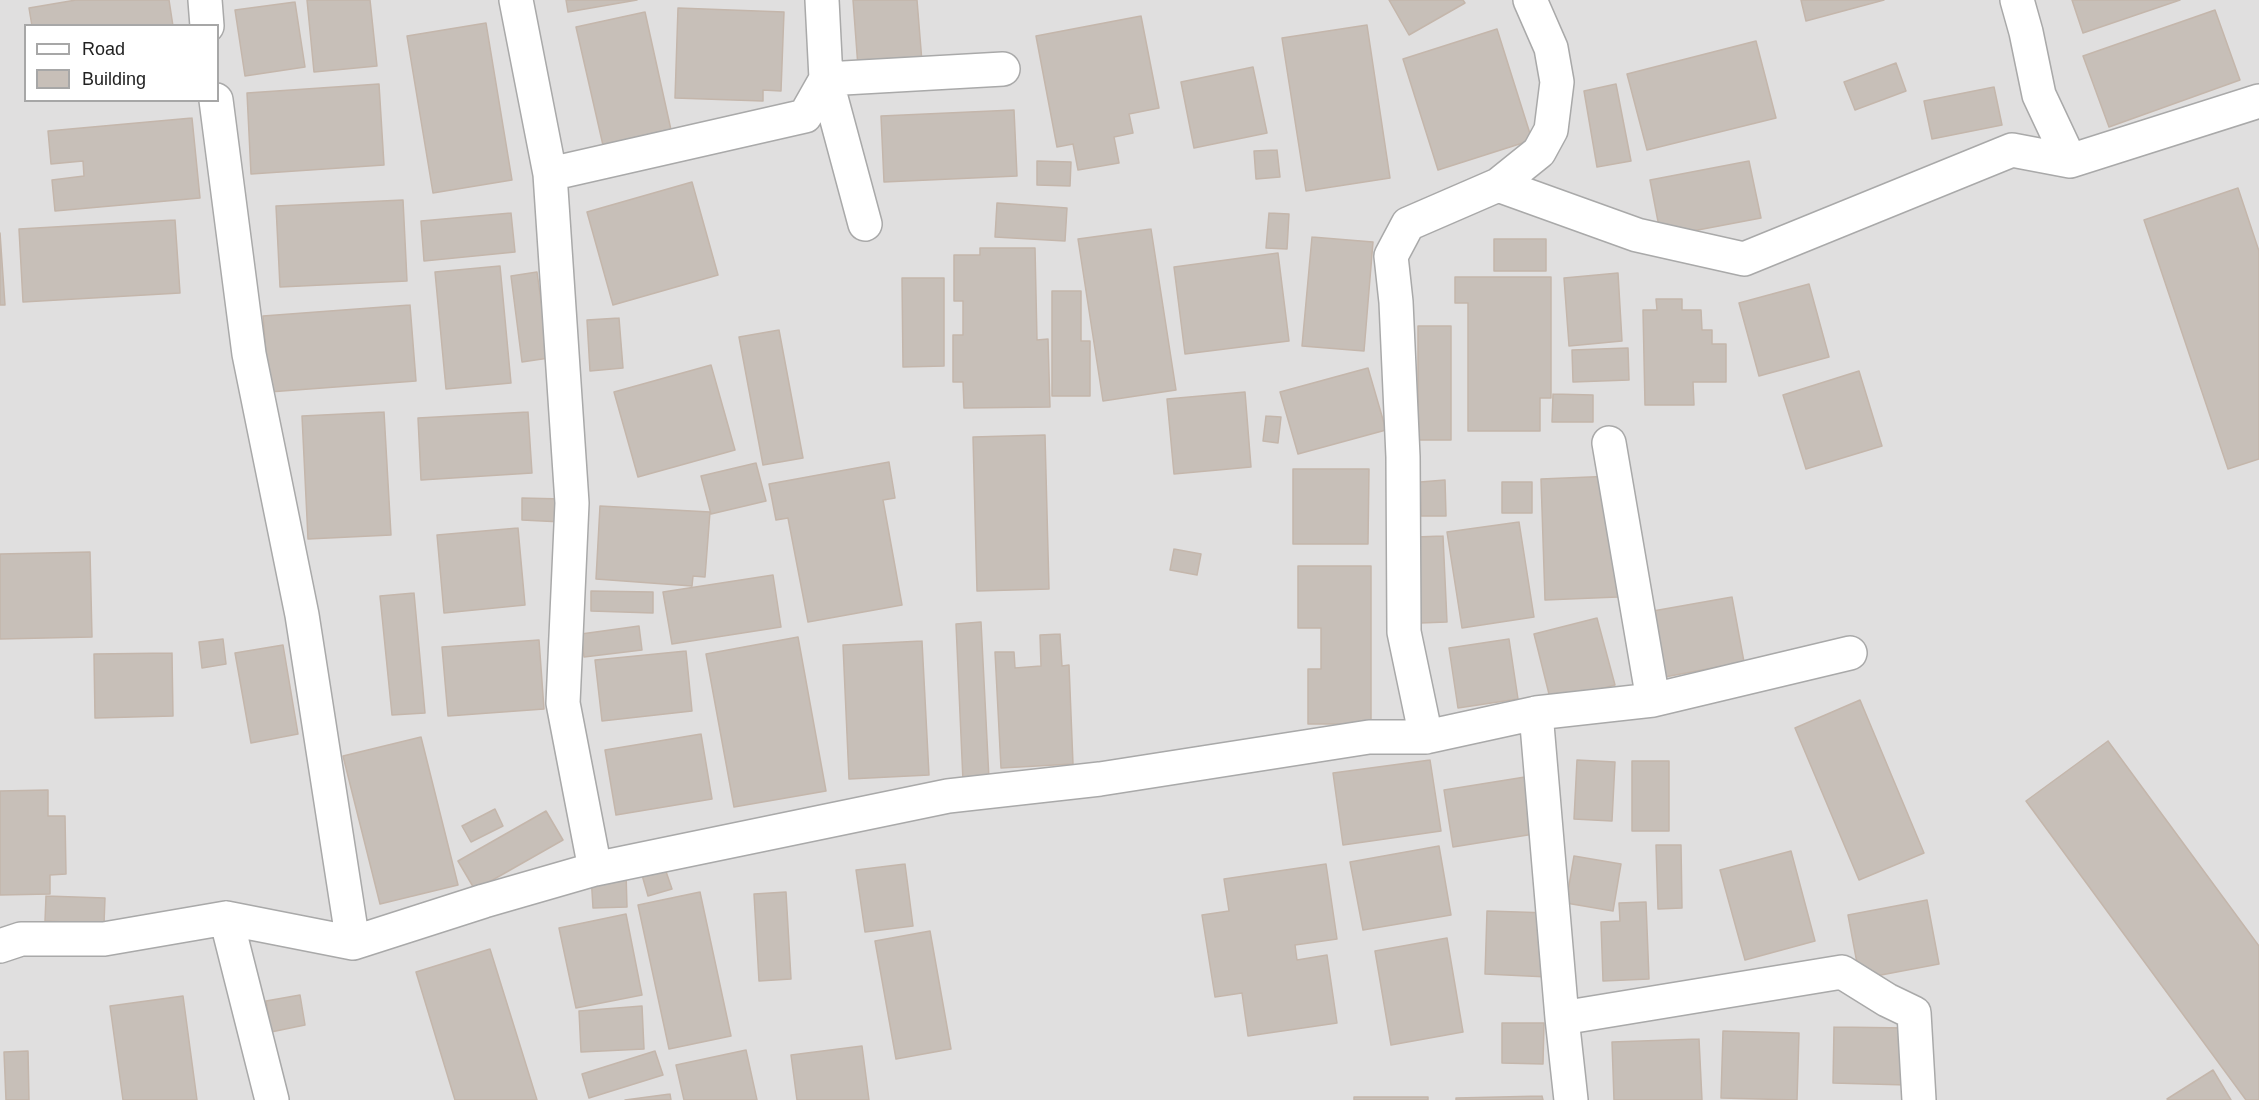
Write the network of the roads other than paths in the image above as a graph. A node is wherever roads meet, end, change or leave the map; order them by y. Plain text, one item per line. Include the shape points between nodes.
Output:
1 (205, 0) edge
2 (516, 0) edge
3 (822, 0) edge
4 (1530, 0) edge
5 (2017, 0) edge
6 (207, 24) edge
7 (1004, 69) dead end
8 (826, 79) junction
9 (2259, 100) edge
10 (216, 102) edge
11 (2070, 161) junction
12 (550, 174) junction
13 (1498, 185) junction
14 (865, 224) dead end
15 (1609, 443) dead end
16 (1850, 653) dead end
17 (1653, 700) junction
18 (1536, 713) junction
19 (1426, 736) junction
20 (596, 869) junction
21 (226, 918) junction
22 (352, 943) junction
23 (0, 946) edge
24 (1562, 1018) junction
25 (272, 1100) edge
26 (1571, 1100) edge
27 (1919, 1100) edge

1 - 6 street
2 - 12 street
3 - 8 street
4 - 13 street via 1551,48 1557,82 1551,130 1539,152
5 - 11 street via 2039,95
7 - 8 street
8 - 12 street via 805,116
8 - 14 street
9 - 11 street
10 - 22 street via 249,354 302,615
11 - 13 street via 2012,150 1744,259 1637,235
12 - 20 street via 572,503 563,703
13 - 19 street via 1408,224 1391,256 1403,457 1404,633
15 - 17 street
16 - 17 street
17 - 18 street
18 - 19 street
18 - 24 street
19 - 20 street via 1369,737 1100,779 948,796
20 - 22 street
21 - 22 street
21 - 23 street via 104,939 21,939
21 - 25 street
24 - 26 street
24 - 27 street via 1842,972 1914,1013

